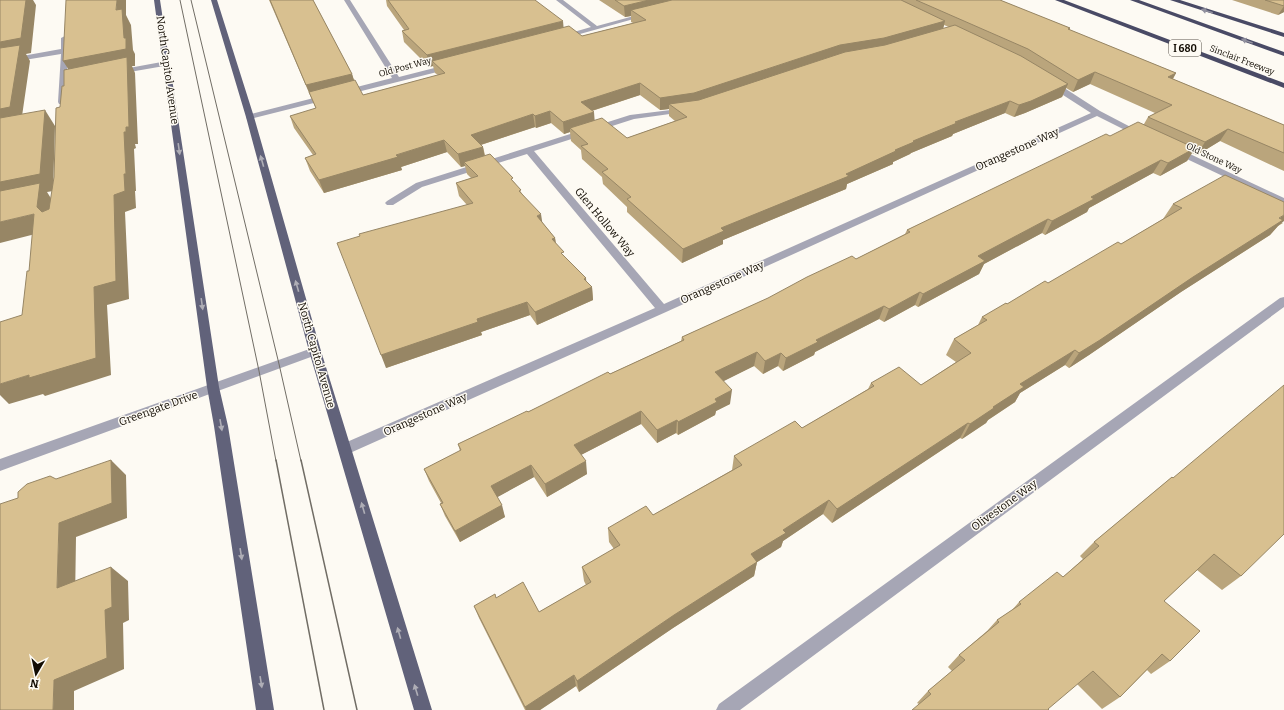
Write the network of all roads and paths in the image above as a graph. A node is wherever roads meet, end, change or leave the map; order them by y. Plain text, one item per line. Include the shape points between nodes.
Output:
1 (158, 0) edge
2 (214, 0) edge
3 (346, 0) edge
4 (559, 0) edge
5 (1058, 0) edge
6 (1133, 0) edge
7 (1173, 0) edge
8 (1085, 10) junction
9 (654, 13) edge
10 (596, 28) junction
11 (65, 29) edge
12 (1284, 35) edge
13 (558, 38) edge
14 (64, 51) junction
15 (1284, 54) edge
16 (0, 62) edge
17 (167, 62) junction
18 (458, 64) edge
19 (107, 75) edge
20 (397, 80) junction
21 (1045, 80) edge
22 (1284, 86) edge
23 (1284, 94) edge
24 (695, 109) edge
25 (62, 113) edge
26 (1096, 113) junction
27 (250, 118) junction
28 (1147, 137) edge
29 (1169, 147) edge
30 (529, 150) junction
31 (1284, 202) edge
32 (390, 203) dead end
33 (1284, 301) edge
34 (662, 310) junction
35 (315, 351) junction
36 (213, 387) junction
37 (345, 449) junction
38 (0, 465) edge
39 (265, 710) edge
40 (422, 710) edge
41 (725, 710) edge

1 - 17 main road, North Capitol Avenue
2 - 27 main road, North Capitol Avenue
3 - 20 street
4 - 10 street
5 - 8 highway, Sinclair Freeway / I 680
15 -> 6 highway, Sinclair Freeway / I 680
12 -> 7 highway
8 - 22 highway, Sinclair Freeway / I 680
8 - 23 highway
9 - 10 street
10 - 13 street
11 - 14 street
14 - 16 street
14 - 25 street via 66,83
17 - 19 street
17 -> 36 main road, North Capitol Avenue
18 - 20 street, Old Post Way
20 - 27 street, Old Post Way
21 - 26 street
24 - 30 street via 633,117
26 - 28 street
26 - 34 street, Orangestone Way
35 -> 27 main road, North Capitol Avenue
29 - 31 street, Old Stone Way
30 - 32 street via 419,185
30 - 34 street, Glen Hollow Way
33 - 41 street, Olivestone Way
34 - 37 street, Orangestone Way
35 - 36 street, Greengate Drive
35 - 37 main road, North Capitol Avenue
36 - 38 street, Greengate Drive
36 -> 39 main road, North Capitol Avenue
40 -> 37 main road, North Capitol Avenue

